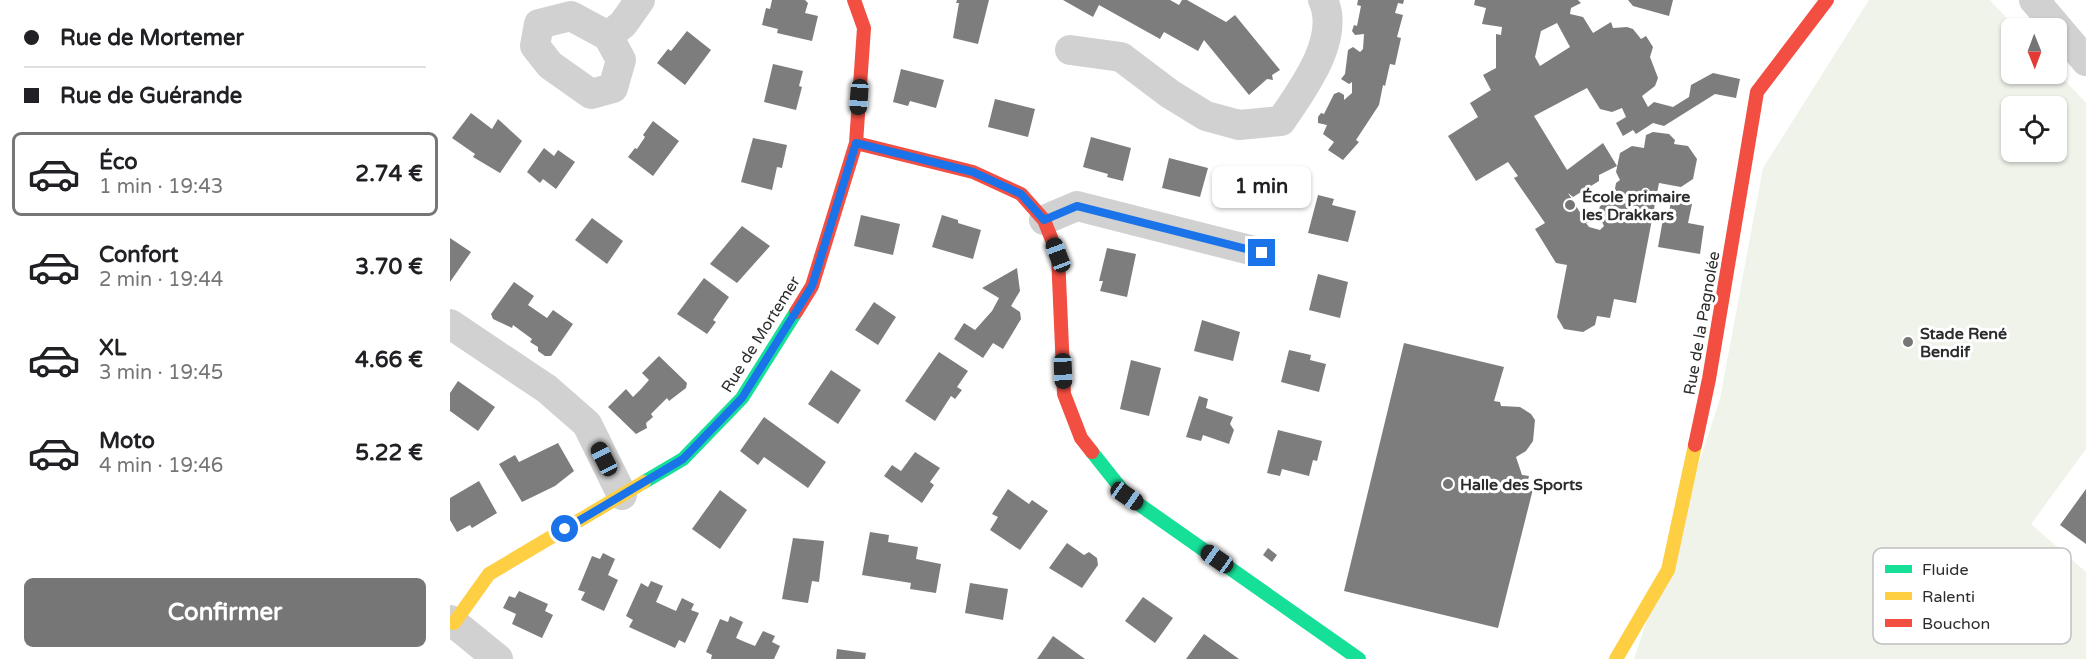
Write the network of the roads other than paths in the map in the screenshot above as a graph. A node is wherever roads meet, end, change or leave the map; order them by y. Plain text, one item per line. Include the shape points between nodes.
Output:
1 (640, 0) edge
2 (854, 0) edge
3 (1323, 0) edge
4 (1827, 0) edge
5 (2034, 0) edge
6 (608, 36) dead end
7 (1070, 50) dead end
8 (2086, 61) edge
9 (856, 143) junction
10 (1044, 220) junction
11 (1262, 253) dead end
12 (450, 324) edge
13 (622, 495) junction
14 (452, 622) edge
15 (498, 659) edge
16 (1359, 659) edge
17 (1616, 659) edge

1 - 6 street via 623,24
2 - 9 street, Rue de Mortemer via 864,28
3 - 7 street via 1329,13 1325,43 1281,121 1239,125 1206,116 1121,57
4 - 17 street, Rue de la Pagnolée via 1757,92 1709,379 1668,570
5 - 8 street
9 - 10 street via 973,172 1021,194
9 - 13 street, Rue de Mortemer via 812,286 742,398 683,459
10 - 11 street via 1077,206
10 - 16 street via 1058,255 1064,394 1081,438 1127,496
12 - 13 street via 547,389 587,424
13 - 14 street, Rue de Mortemer via 489,574
14 - 15 street

